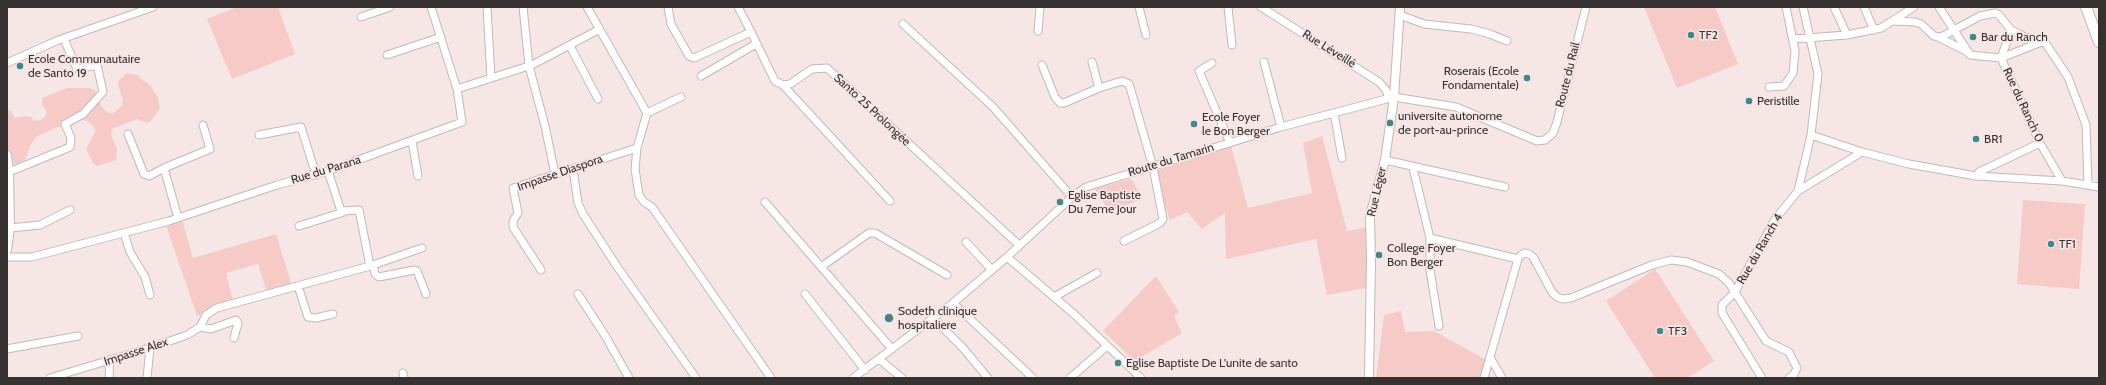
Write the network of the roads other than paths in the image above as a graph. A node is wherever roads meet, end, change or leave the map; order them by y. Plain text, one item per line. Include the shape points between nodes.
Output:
1 (153, 7) edge
2 (390, 7) edge
3 (431, 7) edge
4 (487, 7) edge
5 (523, 7) edge
6 (587, 7) edge
7 (668, 7) edge
8 (738, 7) edge
9 (1040, 7) edge
10 (1140, 7) edge
11 (1228, 7) edge
12 (1261, 7) edge
13 (1586, 7) edge
14 (1786, 7) edge
15 (1803, 7) edge
16 (1834, 7) edge
17 (1864, 7) edge
18 (1914, 7) edge
19 (1938, 7) edge
20 (2086, 7) edge
21 (1400, 11) edge
22 (361, 17) dead end
23 (1892, 21) junction
24 (903, 24) dead end
25 (598, 30) junction
26 (1874, 30) junction
27 (1955, 30) junction
28 (2010, 30) junction
29 (1038, 31) dead end
30 (751, 32) junction
31 (1146, 35) dead end
32 (1847, 35) junction
33 (441, 37) junction
34 (1811, 37) junction
35 (1938, 37) junction
36 (64, 39) junction
37 (1793, 39) junction
38 (1508, 41) dead end
39 (2044, 41) junction
40 (2099, 42) edge
41 (756, 44) junction
42 (1232, 45) dead end
43 (570, 46) junction
44 (1966, 51) junction
45 (387, 55) dead end
46 (2001, 58) junction
47 (1092, 62) dead end
48 (1264, 62) dead end
49 (7, 63) edge
50 (1212, 63) dead end
51 (1042, 65) dead end
52 (529, 66) junction
53 (700, 76) dead end
54 (491, 78) junction
55 (783, 85) junction
56 (1769, 87) dead end
57 (1099, 88) junction
58 (457, 89) junction
59 (681, 97) dead end
60 (1391, 97) junction
61 (598, 99) dead end
62 (647, 113) junction
63 (1334, 113) junction
64 (203, 124) dead end
65 (1281, 127) junction
66 (128, 134) dead end
67 (259, 135) dead end
68 (1811, 135) junction
69 (1545, 140) joint
70 (412, 141) junction
71 (1230, 143) junction
72 (2040, 143) junction
73 (638, 148) junction
74 (1862, 152) junction
75 (7, 155) edge
76 (1342, 158) dead end
77 (1385, 160) junction
78 (1153, 167) junction
79 (164, 168) junction
80 (573, 168) junction
81 (1413, 168) junction
82 (328, 171) junction
83 (9, 172) junction
84 (555, 174) junction
85 (316, 175) junction
86 (418, 176) dead end
87 (1976, 176) junction
88 (2062, 181) junction
89 (2088, 184) junction
90 (1505, 187) dead end
91 (2099, 187) edge
92 (1798, 190) junction
93 (1072, 197) junction
94 (890, 201) dead end
95 (765, 202) dead end
96 (70, 210) dead end
97 (344, 212) junction
98 (178, 218) junction
99 (299, 226) dead end
100 (10, 228) junction
101 (124, 233) junction
102 (1430, 238) junction
103 (1124, 241) dead end
104 (966, 242) dead end
105 (1019, 245) junction
106 (7, 248) edge
107 (422, 248) dead end
108 (7, 257) edge
109 (1007, 257) junction
110 (1518, 259) junction
111 (372, 265) junction
112 (821, 266) junction
113 (542, 270) dead end
114 (992, 270) junction
115 (1097, 273) dead end
116 (947, 275) dead end
117 (298, 286) junction
118 (1735, 292) junction
119 (426, 294) dead end
120 (578, 294) dead end
121 (805, 294) dead end
122 (150, 296) dead end
123 (1054, 297) junction
124 (953, 303) junction
125 (333, 314) dead end
126 (933, 318) junction
127 (1439, 326) dead end
128 (200, 327) junction
129 (78, 336) dead end
130 (234, 338) dead end
131 (1107, 346) junction
132 (150, 348) junction
133 (7, 349) edge
134 (892, 349) junction
135 (1490, 357) junction
136 (879, 359) junction
137 (110, 360) junction
138 (865, 370) junction
139 (50, 378) edge
140 (109, 378) edge
141 (147, 378) edge
142 (629, 378) edge
143 (696, 378) edge
144 (771, 378) edge
145 (853, 378) edge
146 (902, 378) edge
147 (988, 378) edge
148 (1032, 378) edge
149 (1070, 378) edge
150 (1141, 378) edge
151 (1369, 378) edge
152 (1484, 378) edge
153 (1502, 378) edge
154 (1762, 378) edge
155 (1789, 378) edge

1 - 36 street
2 - 22 street
3 - 33 street
4 - 54 street
5 - 52 street
6 - 25 street
7 - 30 street via 671,24 688,56 694,58
8 - 30 street
9 - 29 street
10 - 31 street
11 - 42 street
12 - 60 street, Rue Léveillé via 1380,82
13 - 69 street, Route du Rail via 1557,122 1553,133
14 - 37 street
15 - 34 street
16 - 32 street
17 - 26 street
18 - 23 street
19 - 27 street
20 - 40 main road
21 - 38 street via 1424,24 1471,29
21 - 60 street, Rue Léger
23 - 26 street
23 - 35 street via 1921,24 1929,33
24 - 93 street via 993,107
25 - 43 street
25 - 62 street
26 - 32 street
27 - 28 street via 1980,16 1995,13
27 - 35 street
27 - 44 street
28 - 39 street via 2024,37
28 - 46 street
30 - 41 street
32 - 34 street
33 - 45 street
33 - 58 street
34 - 37 street
34 - 68 street via 1818,74
35 - 44 street
36 - 49 street
36 - 83 street via 76,69 97,65 103,92 83,114 65,124 71,138 70,147
37 - 56 street via 1793,73 1784,86
39 - 46 street, Rue du Ranch 0
39 - 89 street via 2068,78 2086,125
41 - 53 street
41 - 55 street via 775,81
43 - 52 street
43 - 61 street
44 - 46 street via 1970,55
46 - 72 street, Rue du Ranch 0
47 - 57 street
48 - 65 street
50 - 71 street via 1199,72
51 - 57 street via 1060,103
52 - 54 street
52 - 84 street
54 - 58 street
55 - 94 street
55 - 105 street, Santo 25 Prolongée via 790,84 812,69 827,68
57 - 78 street via 1122,81 1129,84
58 - 70 street, Rue du Parana via 462,122
59 - 62 street
60 - 63 street, Route du Tamarin
60 - 69 street, Route du Tamarin via 1456,107 1532,140
60 - 77 street, Rue Léger
62 - 73 street
63 - 65 street, Route du Tamarin
63 - 76 street
64 - 79 street via 210,149
65 - 71 street, Route du Tamarin
66 - 79 street via 144,174 149,176
67 - 85 street via 301,127
68 - 74 street
68 - 92 street
70 - 82 street, Rue du Parana
70 - 86 street
71 - 78 street, Route du Tamarin
72 - 87 street via 1979,172
72 - 88 street, Rue du Ranch 0
73 - 80 street, Impasse Diaspora
73 - 144 street via 636,176 639,196 652,207
74 - 87 street via 1909,164
74 - 92 street, Rue du Ranch 4
75 - 83 street
77 - 81 street
77 - 151 street, Rue Léger via 1370,216
78 - 93 street, Route du Tamarin via 1086,187
78 - 103 street via 1163,219 1160,223
79 - 98 street
80 - 84 street, Impasse Diaspora
80 - 143 street via 578,203 583,214
81 - 90 street
81 - 102 street
82 - 85 street, Rue du Parana
82 - 97 street via 340,209
83 - 100 street
84 - 113 street, Impasse Diaspora via 512,190 518,213 513,221 513,227
85 - 98 street, Rue du Parana via 277,185
87 - 88 street
88 - 89 street
89 - 91 street
92 - 118 street, Rue du Ranch 4 via 1776,218
93 - 105 street, Route du Tamarin
95 - 112 street
96 - 100 street via 40,225
97 - 99 street
97 - 111 street via 359,210
98 - 101 street, Rue du Parana
100 - 106 street
101 - 108 street, Rue du Parana via 32,257
101 - 122 street via 130,252 145,277
102 - 110 street
102 - 127 street via 1430,270
104 - 114 street
105 - 109 street, Route du Tamarin
107 - 111 street
109 - 114 street, Route du Tamarin
109 - 123 street
110 - 118 street via 1525,254 1533,257 1552,292 1563,299 1671,260 1687,262 1719,274
110 - 135 street
111 - 117 street
111 - 119 street via 378,277 417,271
112 - 116 street via 869,233 875,233
112 - 134 street
114 - 124 street, Route du Tamarin
115 - 123 street
117 - 125 street via 308,317
117 - 128 street via 211,310
118 - 154 street, Rue du Ranch 4 via 1722,304 1722,313
118 - 155 street via 1766,341 1789,352 1797,368
120 - 142 street
121 - 138 street
123 - 131 street
124 - 126 street, Route du Tamarin
124 - 148 street
126 - 134 street, Route du Tamarin
126 - 147 street
128 - 130 street via 211,329 236,320 238,323
128 - 132 street, Impasse Alex
129 - 133 street
131 - 149 street
131 - 150 street
132 - 137 street, Impasse Alex
132 - 141 street
134 - 136 street, Route du Tamarin
135 - 152 street
135 - 153 street
136 - 138 street, Route du Tamarin
136 - 146 street
137 - 139 street, Impasse Alex
137 - 140 street
138 - 145 street, Route du Tamarin

